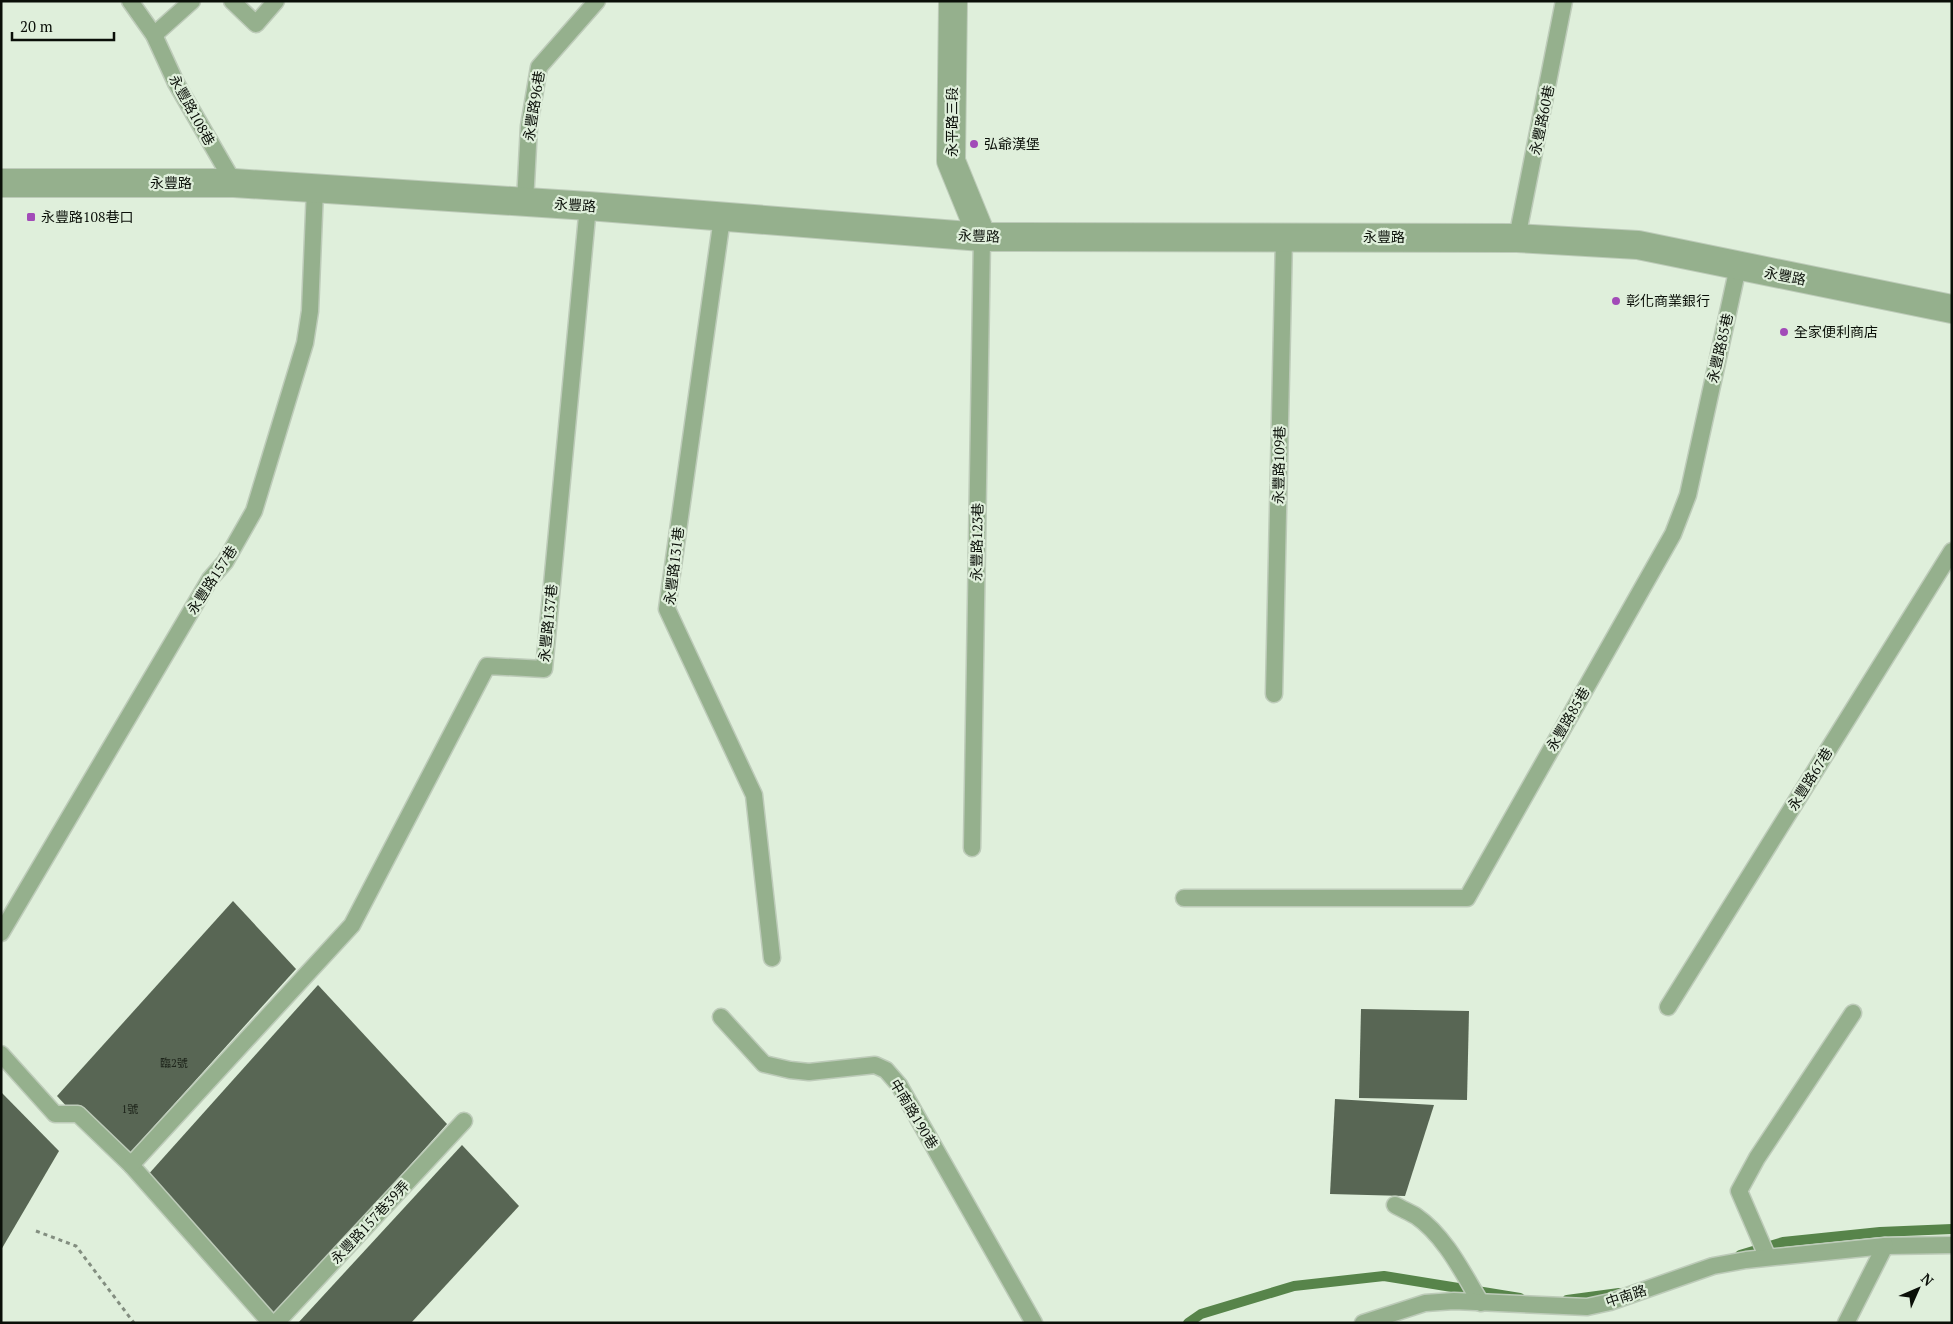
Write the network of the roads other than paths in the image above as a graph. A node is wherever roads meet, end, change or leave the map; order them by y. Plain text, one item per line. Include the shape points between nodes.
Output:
1 (130, 1) edge
2 (192, 1) edge
3 (232, 1) edge
4 (276, 1) edge
5 (598, 1) edge
6 (953, 1) edge
7 (1564, 1) edge
8 (154, 35) junction
9 (1, 183) edge
10 (234, 184) junction
11 (315, 189) junction
12 (525, 202) junction
13 (588, 206) junction
14 (722, 218) junction
15 (982, 237) junction
16 (1284, 237) junction
17 (1517, 238) junction
18 (1738, 267) junction
19 (1952, 309) edge
20 (1952, 551) edge
21 (1274, 694) dead end
22 (972, 848) dead end
23 (1184, 898) dead end
24 (1, 933) edge
25 (772, 958) dead end
26 (1668, 1007) dead end
27 (1853, 1013) dead end
28 (722, 1017) dead end
29 (1, 1054) edge
30 (464, 1121) dead end
31 (132, 1165) junction
32 (1395, 1205) dead end
33 (1952, 1245) edge
34 (1885, 1246) junction
35 (1767, 1256) junction
36 (1481, 1303) junction
37 (271, 1323) edge
38 (276, 1323) edge
39 (1034, 1323) edge
40 (1362, 1323) edge
41 (1846, 1323) edge

1 - 8 lane, 永豐路108巷
2 - 8 lane
3 - 4 lane via 256,24
5 - 12 lane, 永豐路96巷 via 539,67 529,126
6 - 15 street, 永平路三段 via 951,161
7 - 17 lane, 永豐路60巷
8 - 10 lane, 永豐路108巷 via 176,83
9 - 10 street, 永豐路
10 - 11 street, 永豐路
11 - 12 street, 永豐路
11 - 24 lane, 永豐路157巷 via 310,311 305,343 254,511 225,562 210,579
12 - 13 street, 永豐路
13 - 14 street, 永豐路
13 - 31 lane, 永豐路137巷 via 544,669 487,666 352,925
14 - 15 street, 永豐路
14 - 25 lane, 永豐路131巷 via 667,609 754,795
15 - 16 street, 永豐路
15 - 22 lane, 永豐路123巷
16 - 17 street, 永豐路
16 - 21 lane, 永豐路109巷
17 - 18 street, 永豐路 via 1638,246
18 - 19 street, 永豐路
18 - 23 lane, 永豐路85巷 via 1688,495 1673,534 1467,898
20 - 26 lane, 永豐路67巷
27 - 35 lane via 1756,1158 1739,1191
28 - 39 lane, 中南路190巷 via 764,1064 809,1072 876,1065 886,1070 899,1085
29 - 31 lane via 55,1114 78,1114
30 - 38 lane, 永豐路157巷39弄
31 - 37 lane
32 - 36 lane via 1417,1217 1437,1236
33 - 34 lane, 中南路
34 - 35 lane, 中南路
34 - 41 lane
35 - 36 lane, 中南路 via 1713,1266 1587,1307
36 - 40 lane, 中南路 via 1425,1303

